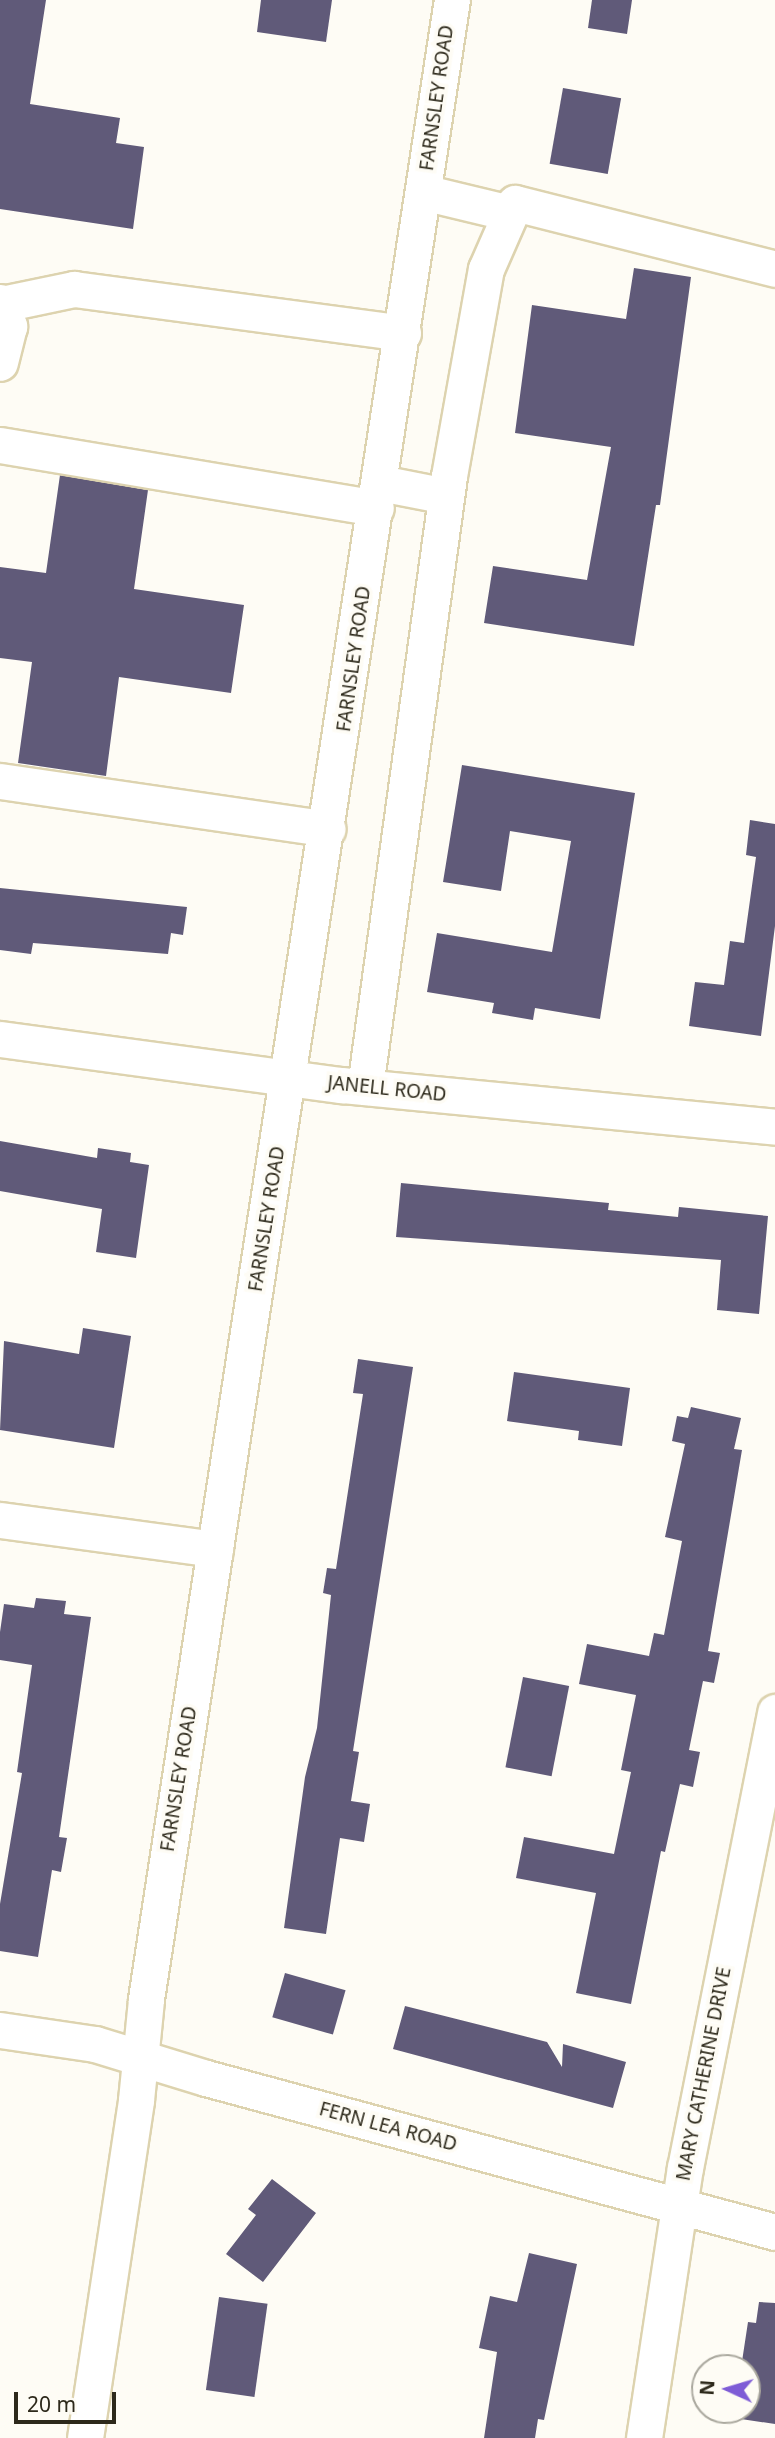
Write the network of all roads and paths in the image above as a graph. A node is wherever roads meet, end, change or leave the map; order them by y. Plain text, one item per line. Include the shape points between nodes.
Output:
1 (452, 0) edge
2 (423, 192) junction
3 (510, 213) junction
4 (775, 269) edge
5 (1, 303) edge
6 (403, 333) junction
7 (0, 363) edge
8 (0, 445) edge
9 (378, 495) junction
10 (446, 496) junction
11 (0, 781) edge
12 (328, 829) junction
13 (0, 1039) edge
14 (290, 1078) junction
15 (365, 1087) junction
16 (775, 1127) edge
17 (0, 1520) edge
18 (215, 1549) junction
19 (775, 1712) edge
20 (0, 2030) edge
21 (139, 2057) junction
22 (679, 2204) junction
23 (775, 2231) edge
24 (85, 2438) edge
25 (644, 2438) edge

1 - 2 street, FARNSLEY ROAD
2 - 3 street
2 - 6 street, FARNSLEY ROAD
3 - 4 street via 514,203
3 - 10 street via 486,269
5 - 6 street via 74,289
5 - 7 street via 9,326
6 - 9 street, FARNSLEY ROAD
8 - 9 street
9 - 10 street
9 - 12 street, FARNSLEY ROAD
10 - 15 street
11 - 12 street
12 - 14 street, FARNSLEY ROAD
13 - 14 street, JANELL ROAD
14 - 15 street, JANELL ROAD
14 - 18 street, FARNSLEY ROAD
15 - 16 street, JANELL ROAD
17 - 18 street
18 - 21 street, FARNSLEY ROAD
19 - 22 street, MARY CATHERINE DRIVE
20 - 21 street, FERN LEA ROAD via 95,2044
21 - 22 street, FERN LEA ROAD
21 - 24 street, FARNSLEY ROAD
22 - 23 street, FERN LEA ROAD
22 - 25 street, MARY CATHERINE DRIVE

